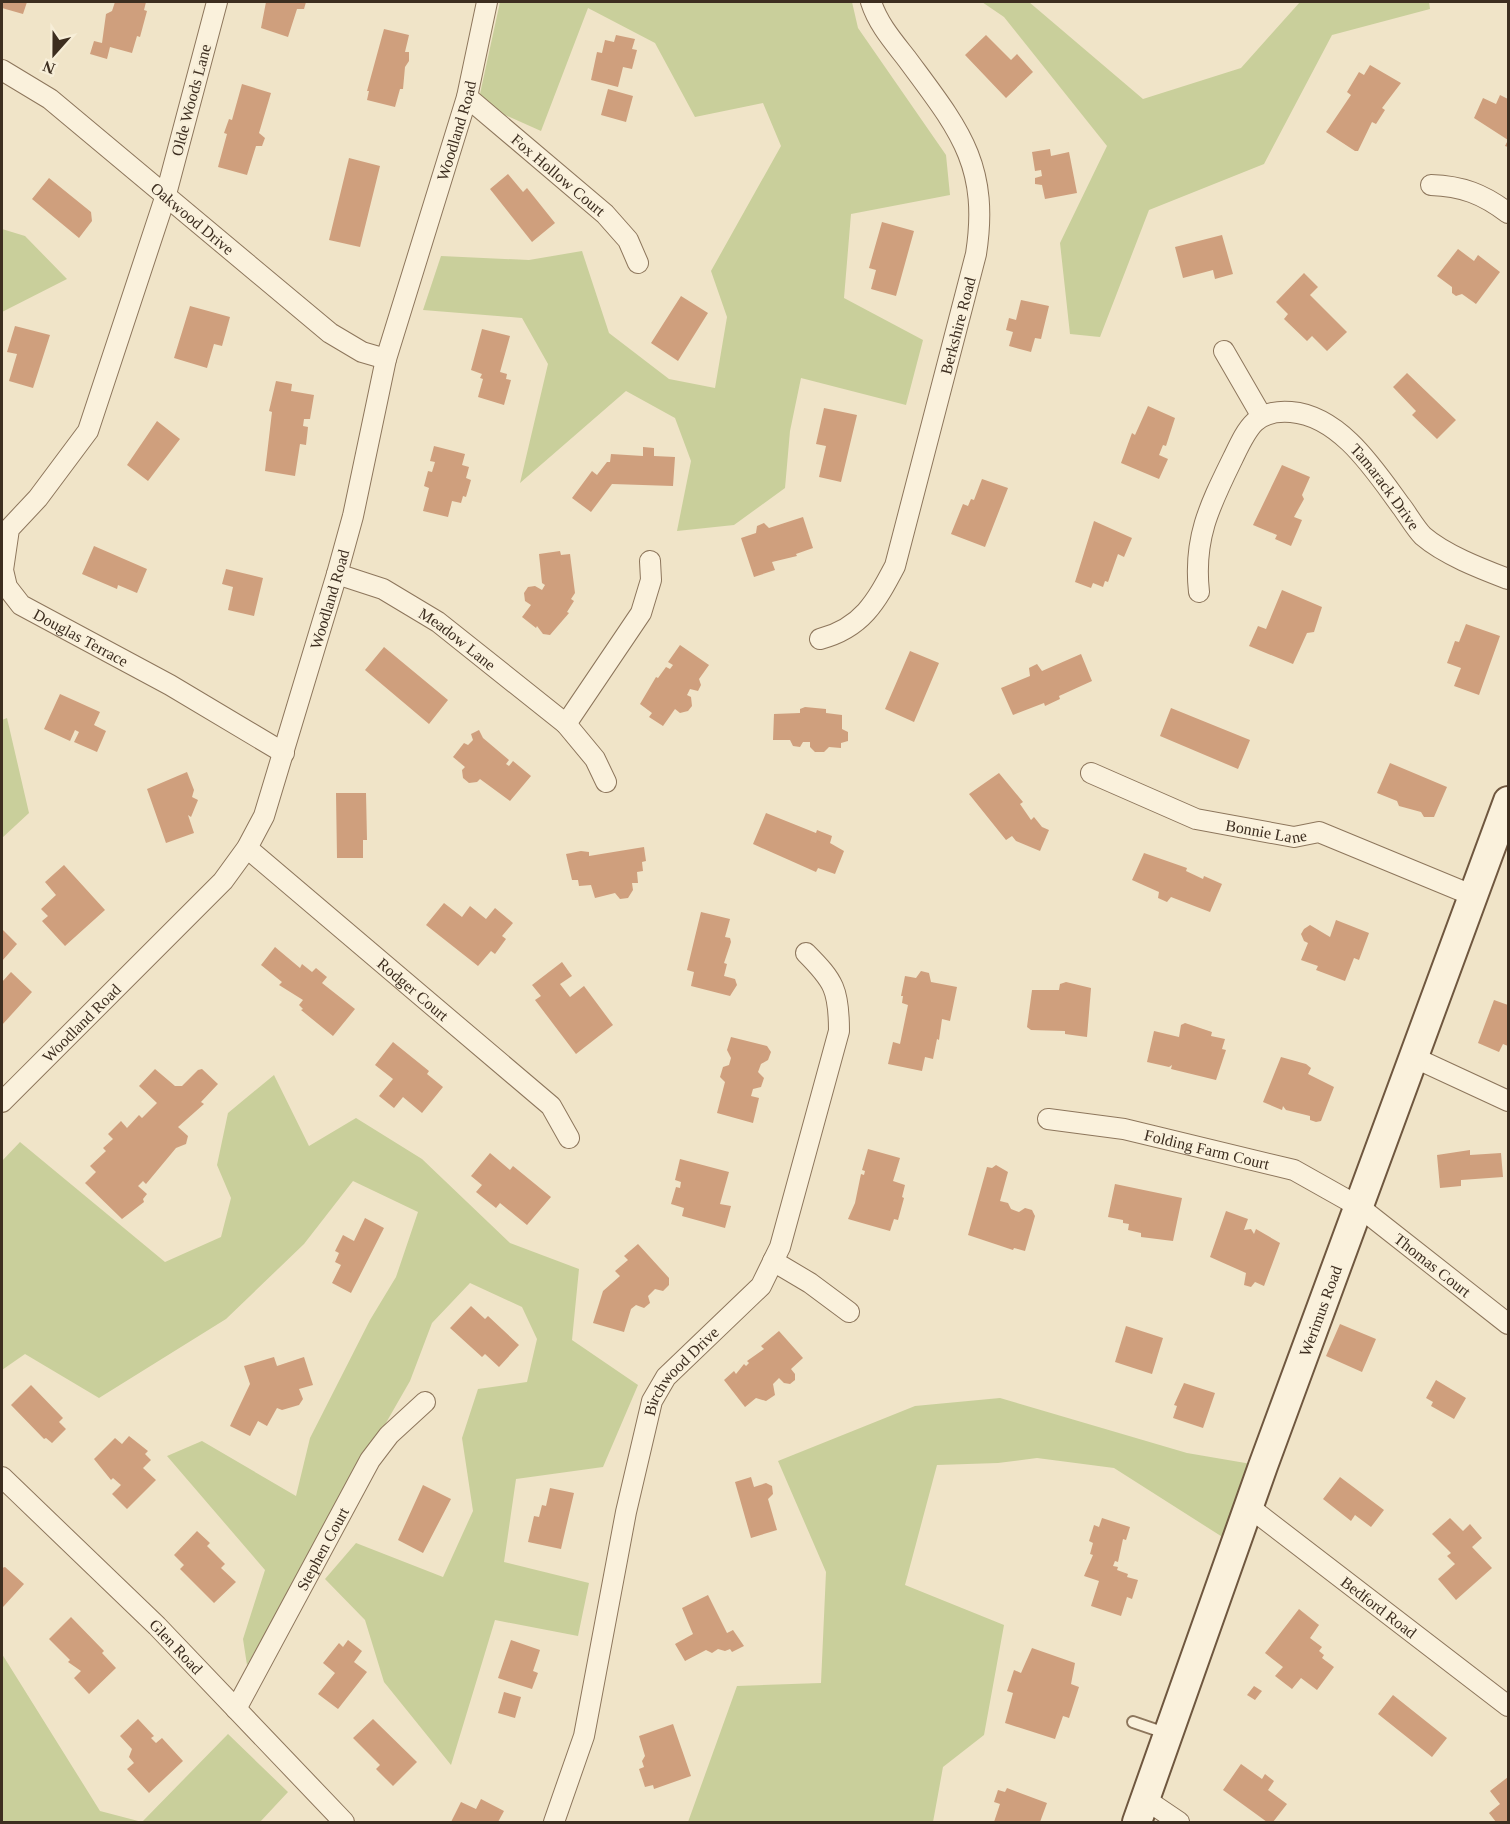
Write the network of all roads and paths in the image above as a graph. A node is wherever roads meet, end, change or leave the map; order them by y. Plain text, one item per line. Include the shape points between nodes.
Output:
1 (217, 2) edge
2 (487, 2) edge
3 (871, 2) edge
4 (2, 70) edge
5 (467, 97) junction
6 (1431, 185) dead end
7 (165, 198) junction
8 (1509, 213) edge
9 (638, 263) dead end
10 (1224, 351) dead end
11 (386, 360) junction
12 (1261, 415) junction
13 (650, 561) dead end
14 (337, 574) junction
15 (1509, 579) edge
16 (1199, 592) dead end
17 (820, 639) dead end
18 (566, 724) junction
19 (284, 753) junction
20 (1091, 773) dead end
21 (606, 782) dead end
22 (1509, 801) edge
23 (247, 848) junction
24 (1474, 896) junction
25 (806, 953) dead end
26 (1413, 1057) junction
27 (1509, 1101) edge
28 (2, 1102) edge
29 (1048, 1119) dead end
30 (569, 1138) dead end
31 (1358, 1206) junction
32 (773, 1261) junction
33 (849, 1312) dead end
34 (1509, 1324) edge
35 (425, 1402) dead end
36 (2, 1476) edge
37 (1249, 1507) junction
38 (1509, 1706) edge
39 (236, 1709) junction
40 (1133, 1722) dead end
41 (1169, 1734) junction
42 (1141, 1811) edge
43 (344, 1822) edge
44 (554, 1822) edge
45 (1179, 1822) edge

1 - 7 street, Olde Woods Lane
2 - 5 street, Woodland Road
3 - 17 street, Berkshire Road via 881,25 965,143 975,171 980,227 895,566 875,604 842,633
4 - 7 street, Oakwood Drive via 50,99
5 - 9 street, Fox Hollow Court via 605,214 628,240
5 - 11 street, Woodland Road
6 - 8 street via 1474,191
7 - 11 street, Oakwood Drive via 330,333 362,352
7 - 19 street, Douglas Terrace via 88,431 38,498 9,529 3,570 7,587 21,605 170,685
10 - 12 street
11 - 14 street, Woodland Road
12 - 15 street, Tamarack Drive via 1282,411 1308,413 1330,424 1389,489 1423,536 1476,567
12 - 16 street via 1245,434 1210,505 1199,540
13 - 18 street via 651,580 641,614
14 - 18 street, Meadow Lane via 383,589 438,622
14 - 19 street, Woodland Road
18 - 21 street, Meadow Lane via 595,759
19 - 23 street, Woodland Road via 264,816
20 - 24 street, Bonnie Lane via 1196,819 1294,837 1319,832
22 - 24 main road, Werimus Road
23 - 28 street, Woodland Road via 223,881
23 - 30 street, Rodger Court via 551,1106
24 - 26 main road, Werimus Road
25 - 32 street, Birchwood Drive via 827,974 839,1000 839,1031
26 - 27 street
26 - 31 main road, Werimus Road
29 - 31 street, Folding Farm Court via 1124,1129 1294,1170
31 - 34 street, Thomas Court
31 - 37 main road, Werimus Road
32 - 33 street
32 - 44 street, Birchwood Drive via 761,1286 666,1377 652,1401 626,1512 584,1736
35 - 39 street, Stephen Court via 389,1435 370,1461
36 - 39 street, Glen Road via 157,1626
37 - 38 street, Bedford Road
37 - 41 main road, Werimus Road
39 - 43 street, Glen Road
40 - 41 lane
41 - 42 main road, Werimus Road
42 - 45 street

